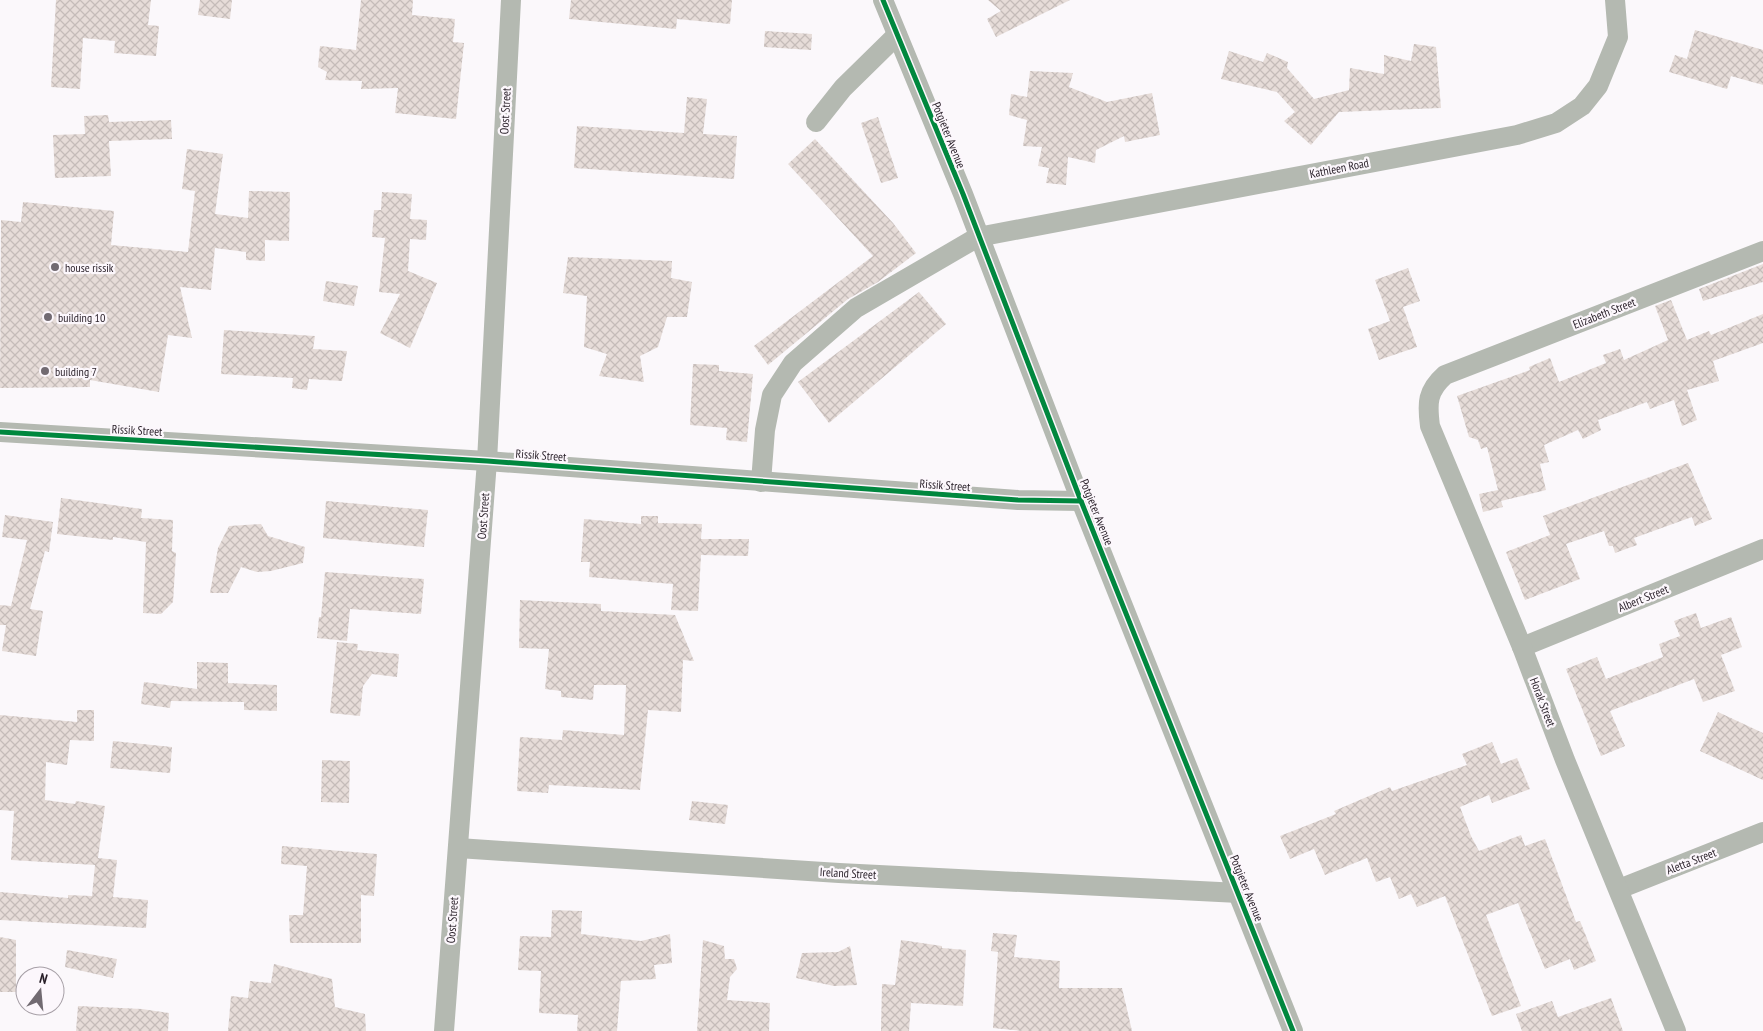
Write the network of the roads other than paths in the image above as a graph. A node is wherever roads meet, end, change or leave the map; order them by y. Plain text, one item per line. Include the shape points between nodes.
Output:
1 (511, 0) edge
2 (883, 0) edge
3 (1616, 0) edge
4 (897, 35) junction
5 (816, 122) dead end
6 (978, 237) junction
7 (1763, 251) edge
8 (1445, 375) joint
9 (0, 432) edge
10 (487, 461) junction
11 (761, 482) junction
12 (1081, 501) junction
13 (1763, 549) edge
14 (1522, 648) junction
15 (1763, 832) edge
16 (458, 848) junction
17 (1619, 889) junction
18 (1239, 893) junction
19 (444, 1031) edge
20 (1293, 1031) edge
21 (1676, 1031) edge

1 - 10 street, Oost Street
2 - 4 street, Potgieter Avenue
3 - 6 street, Kathleen Road via 1618,37 1598,86 1582,106 1556,123 1517,135
4 - 5 street via 843,88
4 - 6 street, Potgieter Avenue
6 - 11 street, Kathleen Road via 856,308 793,363 772,395 765,430
6 - 12 street, Potgieter Avenue
7 - 8 street, Elizabeth Street
8 - 14 street, Horak Street via 1429,392 1430,426
9 - 10 street, Rissik Street
10 - 11 street, Rissik Street
10 - 16 street, Oost Street
11 - 12 street, Rissik Street via 1018,500
12 - 18 street, Potgieter Avenue
13 - 14 street, Albert Street
14 - 17 street, Horak Street via 1564,760
15 - 17 street, Aletta Street
16 - 18 street, Ireland Street via 839,873
16 - 19 street, Oost Street
17 - 21 street, Horak Street
18 - 20 street, Potgieter Avenue

